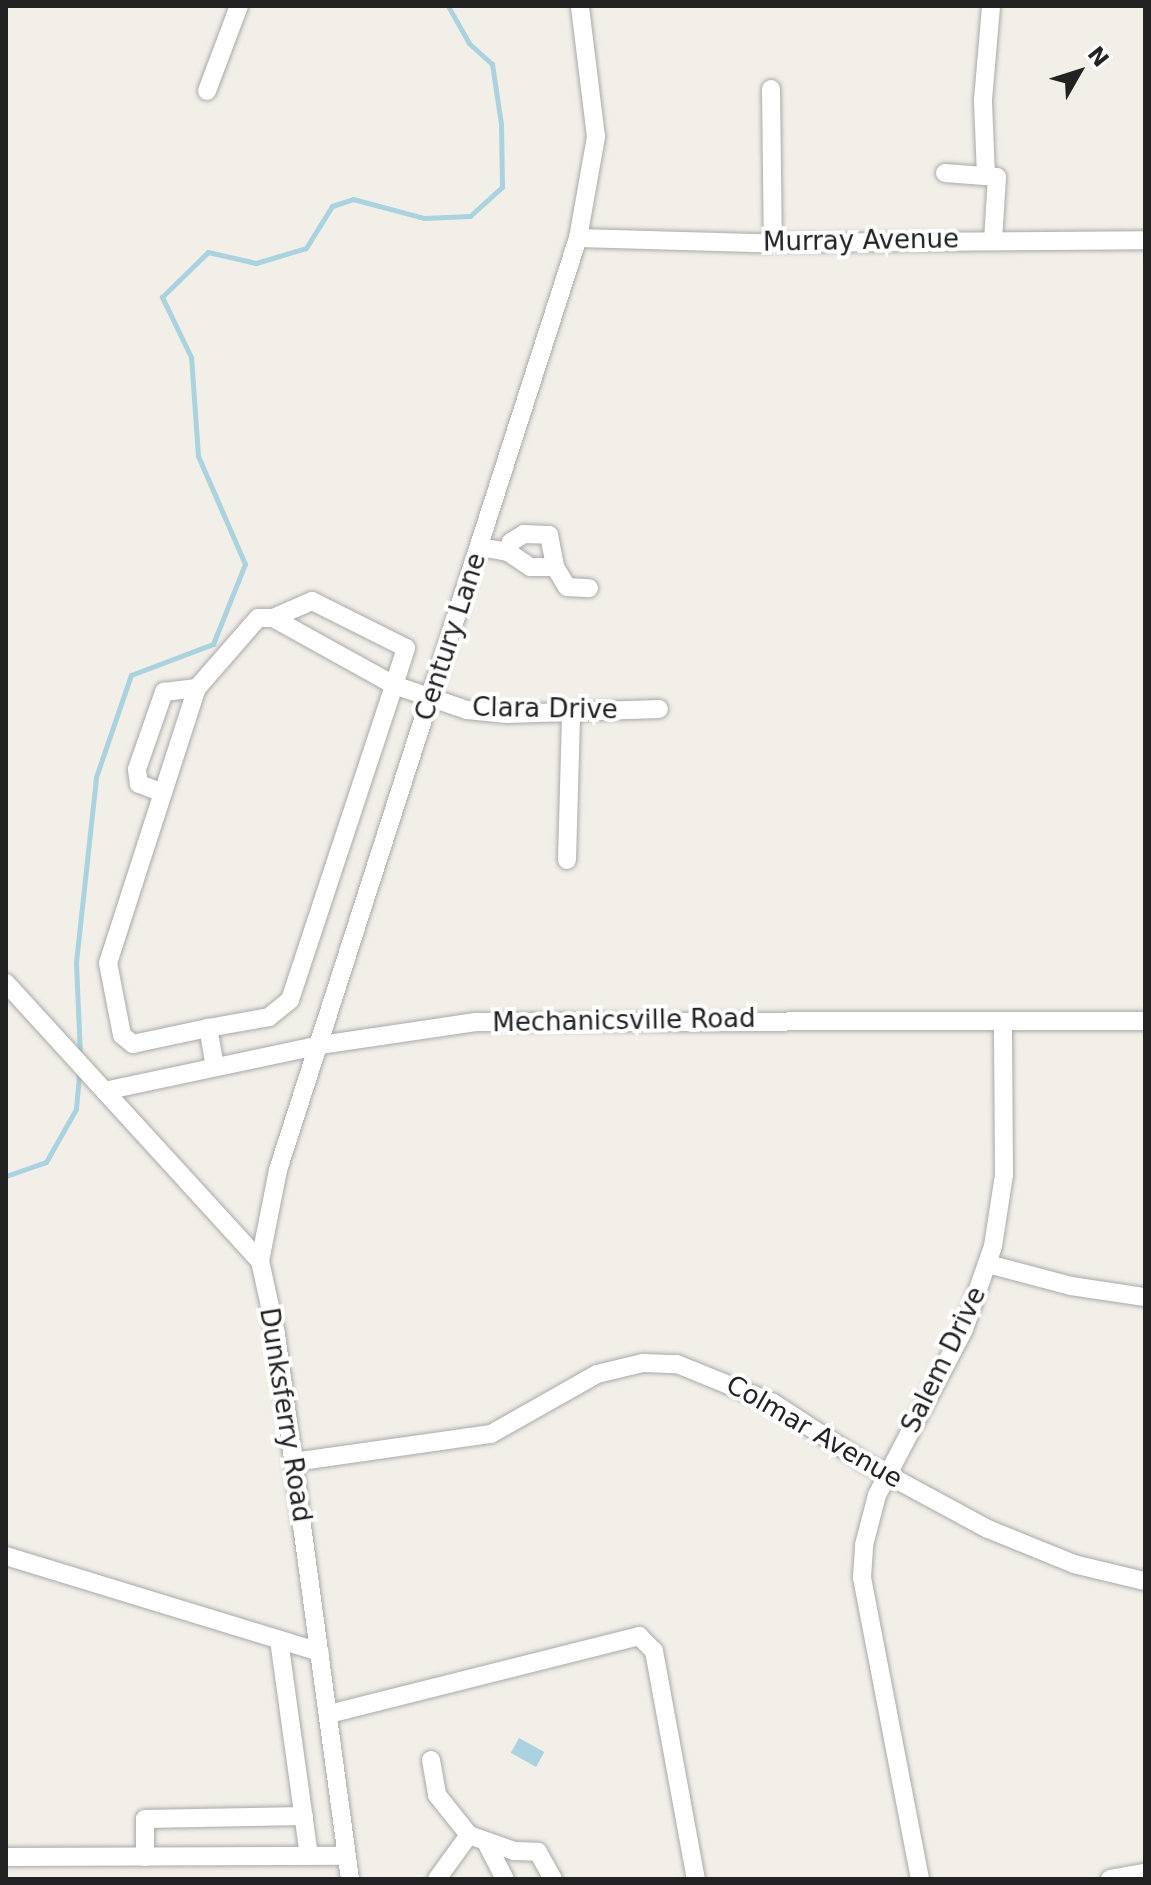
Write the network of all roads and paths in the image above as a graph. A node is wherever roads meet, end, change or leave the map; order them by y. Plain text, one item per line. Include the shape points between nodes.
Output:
1 (239, 6) edge
2 (580, 6) edge
3 (991, 6) edge
4 (771, 89) dead end
5 (207, 91) dead end
6 (945, 173) dead end
7 (986, 176) junction
8 (578, 238) junction
9 (993, 240) junction
10 (1145, 240) edge
11 (773, 242) junction
12 (480, 547) junction
13 (508, 552) junction
14 (555, 567) junction
15 (589, 588) dead end
16 (273, 618) junction
17 (394, 685) junction
18 (197, 688) junction
19 (431, 700) junction
20 (659, 709) dead end
21 (571, 714) junction
22 (163, 793) junction
23 (567, 860) dead end
24 (6, 983) edge
25 (1145, 1021) edge
26 (1003, 1022) junction
27 (208, 1028) junction
28 (320, 1045) junction
29 (215, 1067) junction
30 (109, 1090) junction
31 (260, 1261) junction
32 (988, 1264) junction
33 (1145, 1297) edge
34 (294, 1462) junction
35 (886, 1474) junction
36 (6, 1556) edge
37 (1145, 1581) edge
38 (279, 1640) junction
39 (320, 1652) junction
40 (329, 1714) junction
41 (431, 1760) dead end
42 (304, 1816) junction
43 (469, 1835) junction
44 (487, 1844) junction
45 (309, 1856) junction
46 (347, 1856) junction
47 (6, 1857) edge
48 (145, 1857) junction
49 (1145, 1873) edge
50 (350, 1879) edge
51 (437, 1879) edge
52 (505, 1879) edge
53 (553, 1879) edge
54 (696, 1879) edge
55 (920, 1879) edge
56 (1110, 1879) edge

1 - 5 street
2 - 8 street, Century Lane via 596,137
3 - 7 street via 983,100
4 - 11 street
6 - 7 street
7 - 9 street via 997,177
8 - 11 street, Murray Avenue
8 - 12 street, Century Lane
9 - 10 street, Murray Avenue
9 - 11 street, Murray Avenue
12 - 13 street
12 - 19 street, Century Lane
13 - 14 street via 530,567
13 - 14 street via 511,542 524,534 549,535
14 - 15 street via 567,587
16 - 17 street, Clara Drive
16 - 17 street via 312,601 406,648
16 - 18 street via 247,626
17 - 19 street, Clara Drive
17 - 27 street via 290,1000 269,1017
18 - 22 street
18 - 22 street via 164,692 137,769 139,784
19 - 21 street, Clara Drive via 480,712
19 - 28 street, Century Lane
20 - 21 street, Clara Drive
21 - 23 street
22 - 27 street via 108,963 122,1035 133,1044
24 - 30 street
25 - 26 street, Mechanicsville Road
26 - 28 street, Mechanicsville Road via 475,1022
26 - 32 street, Salem Drive via 1004,1175
27 - 29 street
28 - 29 street, Mechanicsville Road
28 - 31 street, Century Lane via 278,1170
29 - 30 street, Mechanicsville Road
30 - 31 street
31 - 34 street, Dunksferry Road
32 - 33 street via 1071,1286
32 - 35 street, Salem Drive via 964,1329
34 - 35 street, Colmar Avenue via 491,1434 597,1374 643,1363 693,1367 743,1388
34 - 39 street, Dunksferry Road
35 - 37 street, Colmar Avenue via 1037,1550
35 - 55 street, Salem Drive via 870,1513 862,1577
36 - 38 street
38 - 39 street
38 - 42 street
39 - 40 street, Dunksferry Road
40 - 46 street, Dunksferry Road
40 - 54 street via 639,1636 654,1651
41 - 43 street via 437,1795
42 - 45 street
42 - 48 street via 145,1819
43 - 44 street
43 - 51 street
44 - 52 street
44 - 53 street via 538,1852
45 - 46 street
45 - 48 street
46 - 50 street, Dunksferry Road
47 - 48 street
49 - 56 street

